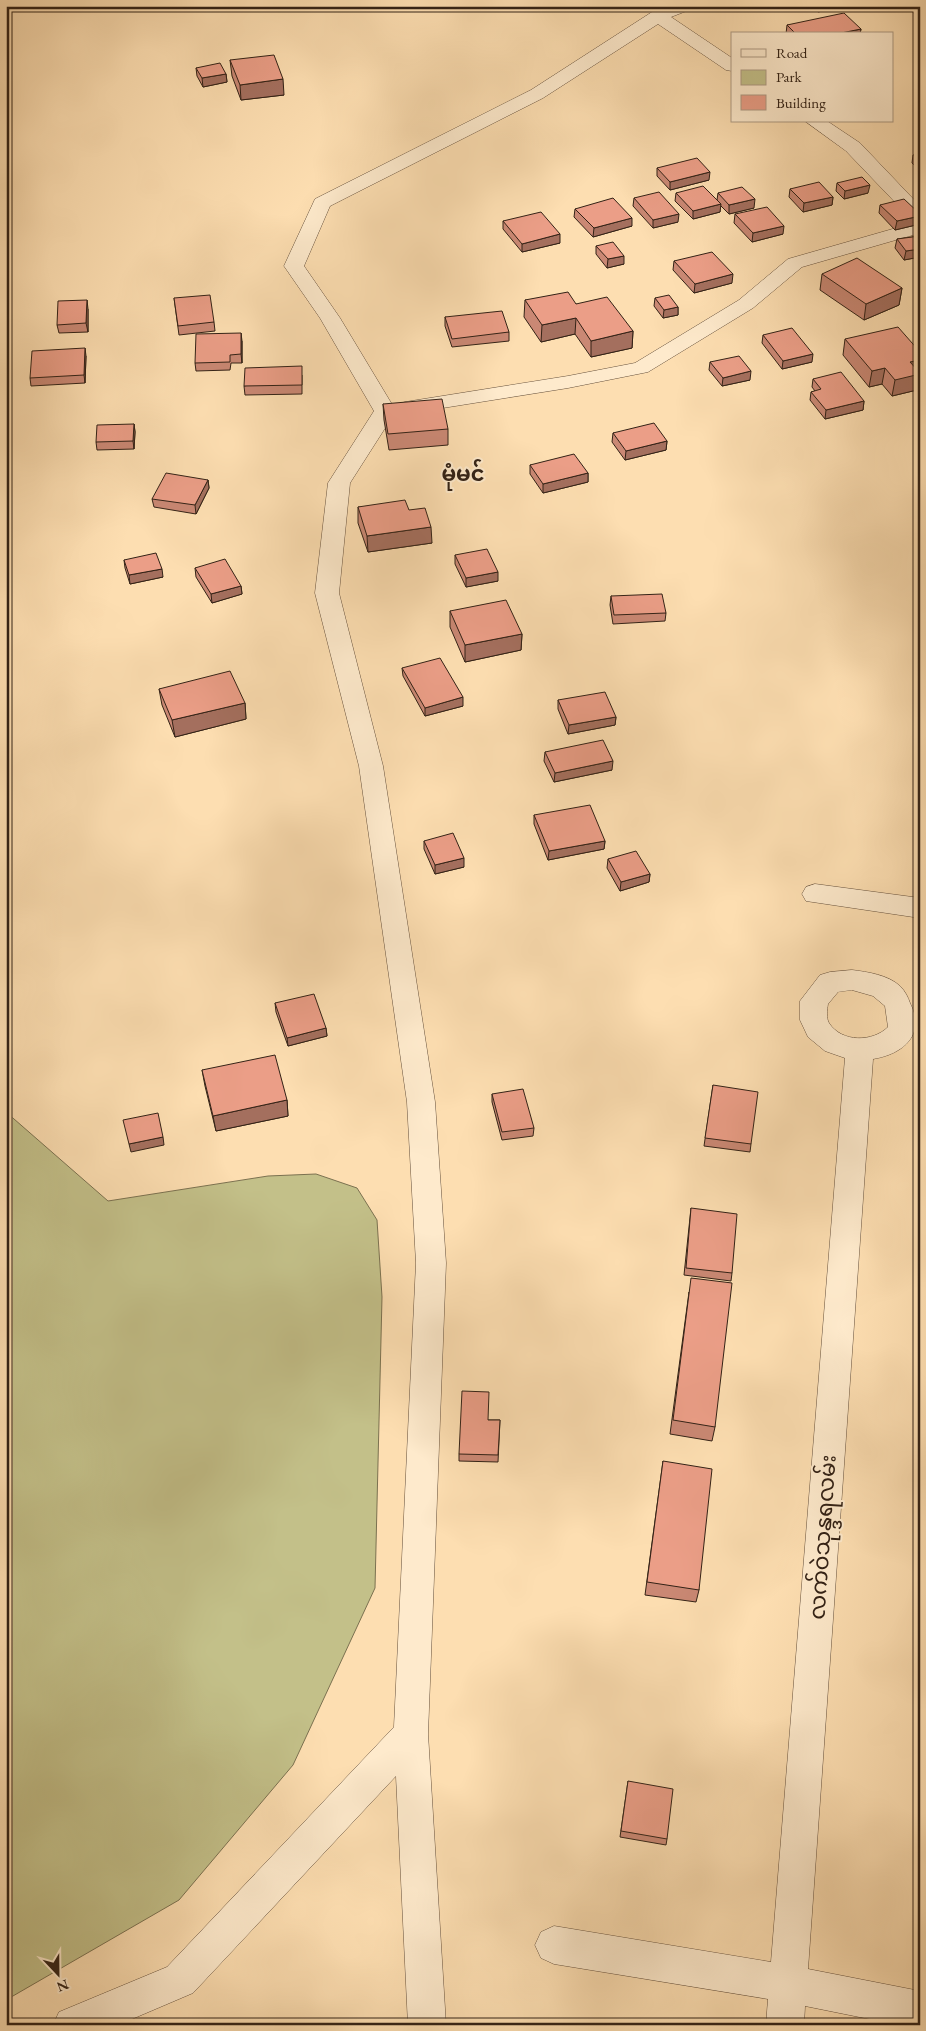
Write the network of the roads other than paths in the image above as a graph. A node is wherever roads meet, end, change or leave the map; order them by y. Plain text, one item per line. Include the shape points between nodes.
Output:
1 (683, 6) edge
2 (916, 6) edge
3 (920, 9) edge
4 (658, 16) junction
5 (731, 65) edge
6 (816, 122) edge
7 (920, 217) edge
8 (920, 228) edge
9 (385, 412) junction
10 (815, 894) dead end
11 (920, 908) edge
12 (860, 1050) dead end
13 (411, 1734) junction
14 (554, 1944) dead end
15 (788, 1984) junction
16 (920, 2010) edge
17 (72, 2025) edge
18 (427, 2025) edge
19 (785, 2025) edge

1 - 4 street
2 - 3 street
4 - 5 street
4 - 9 street via 538,94 322,203 294,266 330,318
6 - 7 street via 853,147
8 - 9 street via 795,263 746,304 641,368
9 - 13 street via 340,483 327,593 371,766 421,1102 431,1263
10 - 11 street
12 - 15 street, လက်ဝဲသုန္ဒရလမ်း
13 - 17 street via 180,1980
13 - 18 street
14 - 15 street
15 - 16 street
15 - 19 street, လက်ဝဲသုန္ဒရလမ်း

